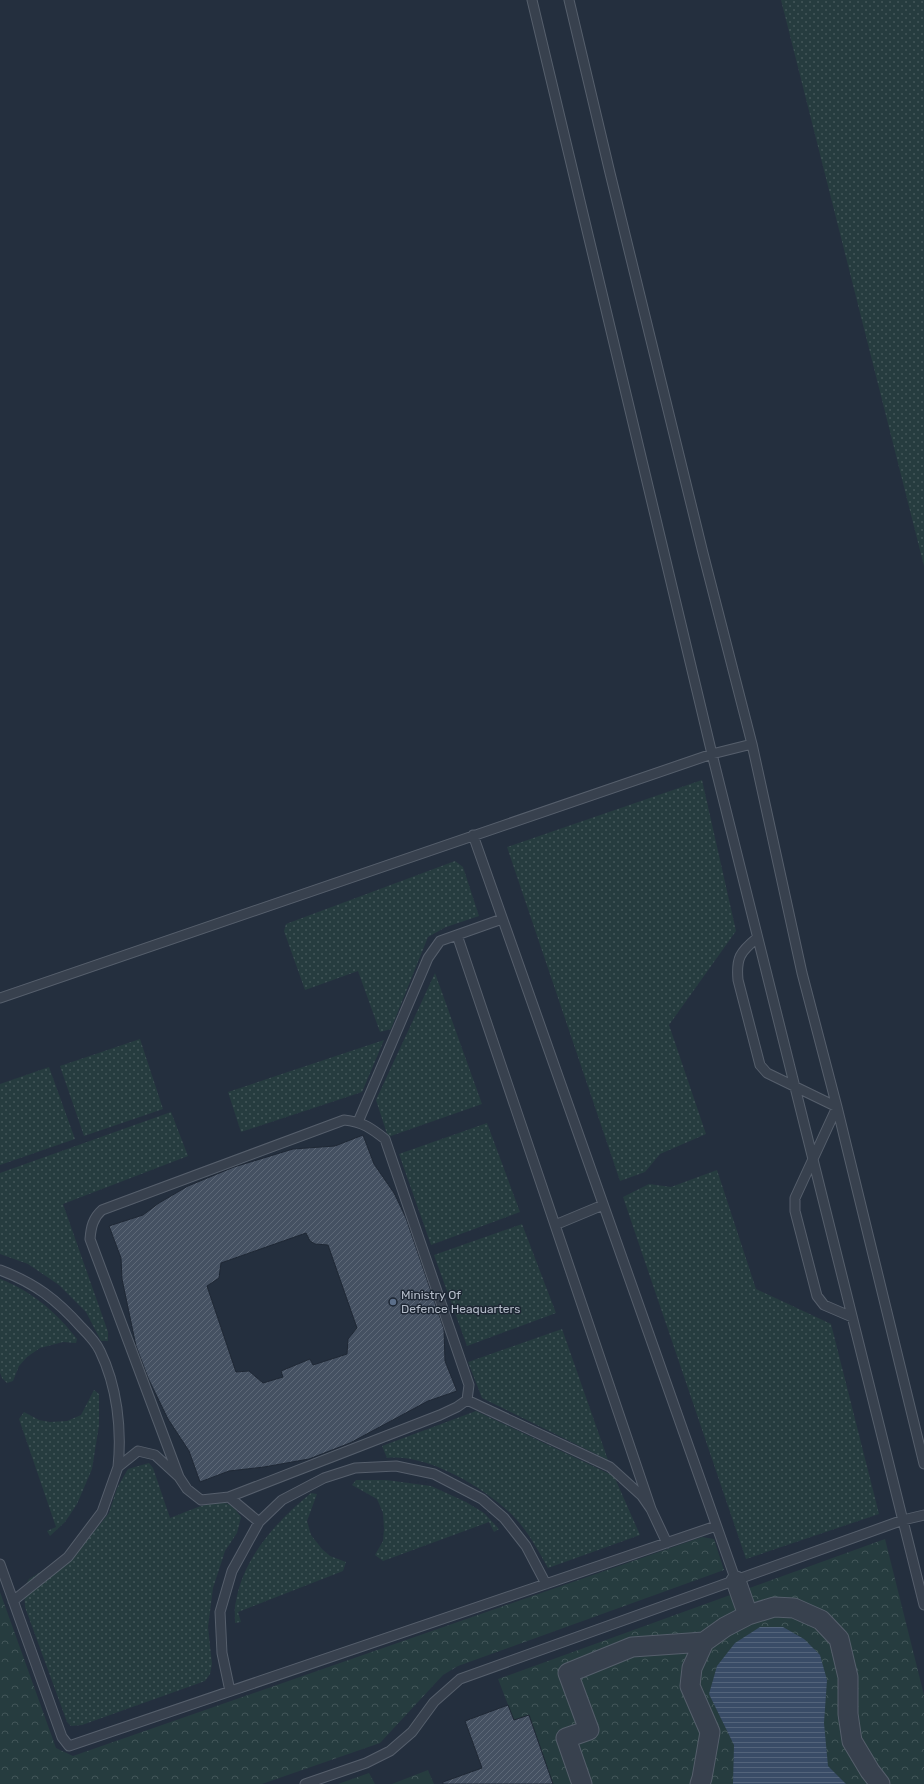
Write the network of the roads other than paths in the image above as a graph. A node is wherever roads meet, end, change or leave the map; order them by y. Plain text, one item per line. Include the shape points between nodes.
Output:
1 (532, 0) edge
2 (569, 0) edge
3 (752, 744) junction
4 (712, 754) junction
5 (473, 835) junction
6 (502, 919) junction
7 (457, 935) junction
8 (757, 938) junction
9 (0, 998) edge
10 (794, 1085) junction
11 (837, 1107) junction
12 (358, 1122) junction
13 (813, 1160) junction
14 (603, 1205) junction
15 (556, 1225) junction
16 (0, 1270) edge
17 (852, 1317) junction
18 (468, 1400) junction
19 (924, 1464) edge
20 (118, 1467) junction
21 (179, 1477) junction
22 (229, 1498) junction
23 (651, 1509) junction
24 (924, 1514) edge
25 (903, 1520) junction
26 (259, 1522) junction
27 (716, 1526) junction
28 (667, 1543) junction
29 (0, 1564) edge
30 (736, 1581) junction
31 (546, 1584) junction
32 (13, 1601) junction
33 (924, 1605) edge
34 (748, 1614) junction
35 (704, 1642) junction
36 (230, 1691) junction
37 (304, 1784) edge
38 (582, 1784) edge
39 (700, 1784) edge
40 (880, 1784) edge

1 - 4 lane
2 - 3 lane via 701,546
3 - 4 lane
3 - 11 lane via 802,973
4 - 5 lane
4 - 8 lane
5 - 6 lane
5 - 9 lane
6 - 7 lane
6 - 14 lane
7 - 12 lane via 440,941 428,958
7 - 15 lane
8 - 10 lane
8 - 10 lane via 740,954 737,966 738,980 760,1065 767,1073
10 - 11 lane
10 - 13 lane
11 - 13 lane
11 - 19 lane
12 - 18 lane via 372,1128 385,1139 469,1385
12 - 21 lane via 344,1120 332,1124 102,1210 96,1216 91,1227 90,1239
13 - 17 lane
13 - 17 lane via 795,1198 795,1211 817,1296 824,1305
14 - 15 lane
14 - 27 lane
15 - 23 lane
16 - 20 lane via 56,1300 100,1350 110,1375 118,1416
17 - 25 lane
18 - 22 lane via 440,1415
18 - 23 lane via 610,1467 642,1496
20 - 21 lane via 138,1451 155,1455
20 - 32 lane via 102,1512 68,1557
21 - 22 lane via 187,1489 201,1500
22 - 26 lane
23 - 28 lane
24 - 25 lane
25 - 30 lane
25 - 33 lane
26 - 31 lane via 282,1500 324,1478 355,1468 396,1466 434,1474 482,1499 504,1518 526,1546
26 - 36 lane via 232,1571 220,1612 222,1653
27 - 28 lane
27 - 30 lane
28 - 31 lane
29 - 32 lane
30 - 34 street
30 - 37 lane via 460,1679 434,1702 412,1732 390,1751 366,1763
31 - 36 lane
32 - 36 lane via 62,1737 70,1746
34 - 35 street via 725,1626
34 - 40 street via 774,1607 794,1608 821,1620 839,1639 848,1677 848,1714 852,1741
35 - 38 street via 632,1647 568,1673 589,1730 566,1738
35 - 39 street via 692,1668 690,1686 710,1732

